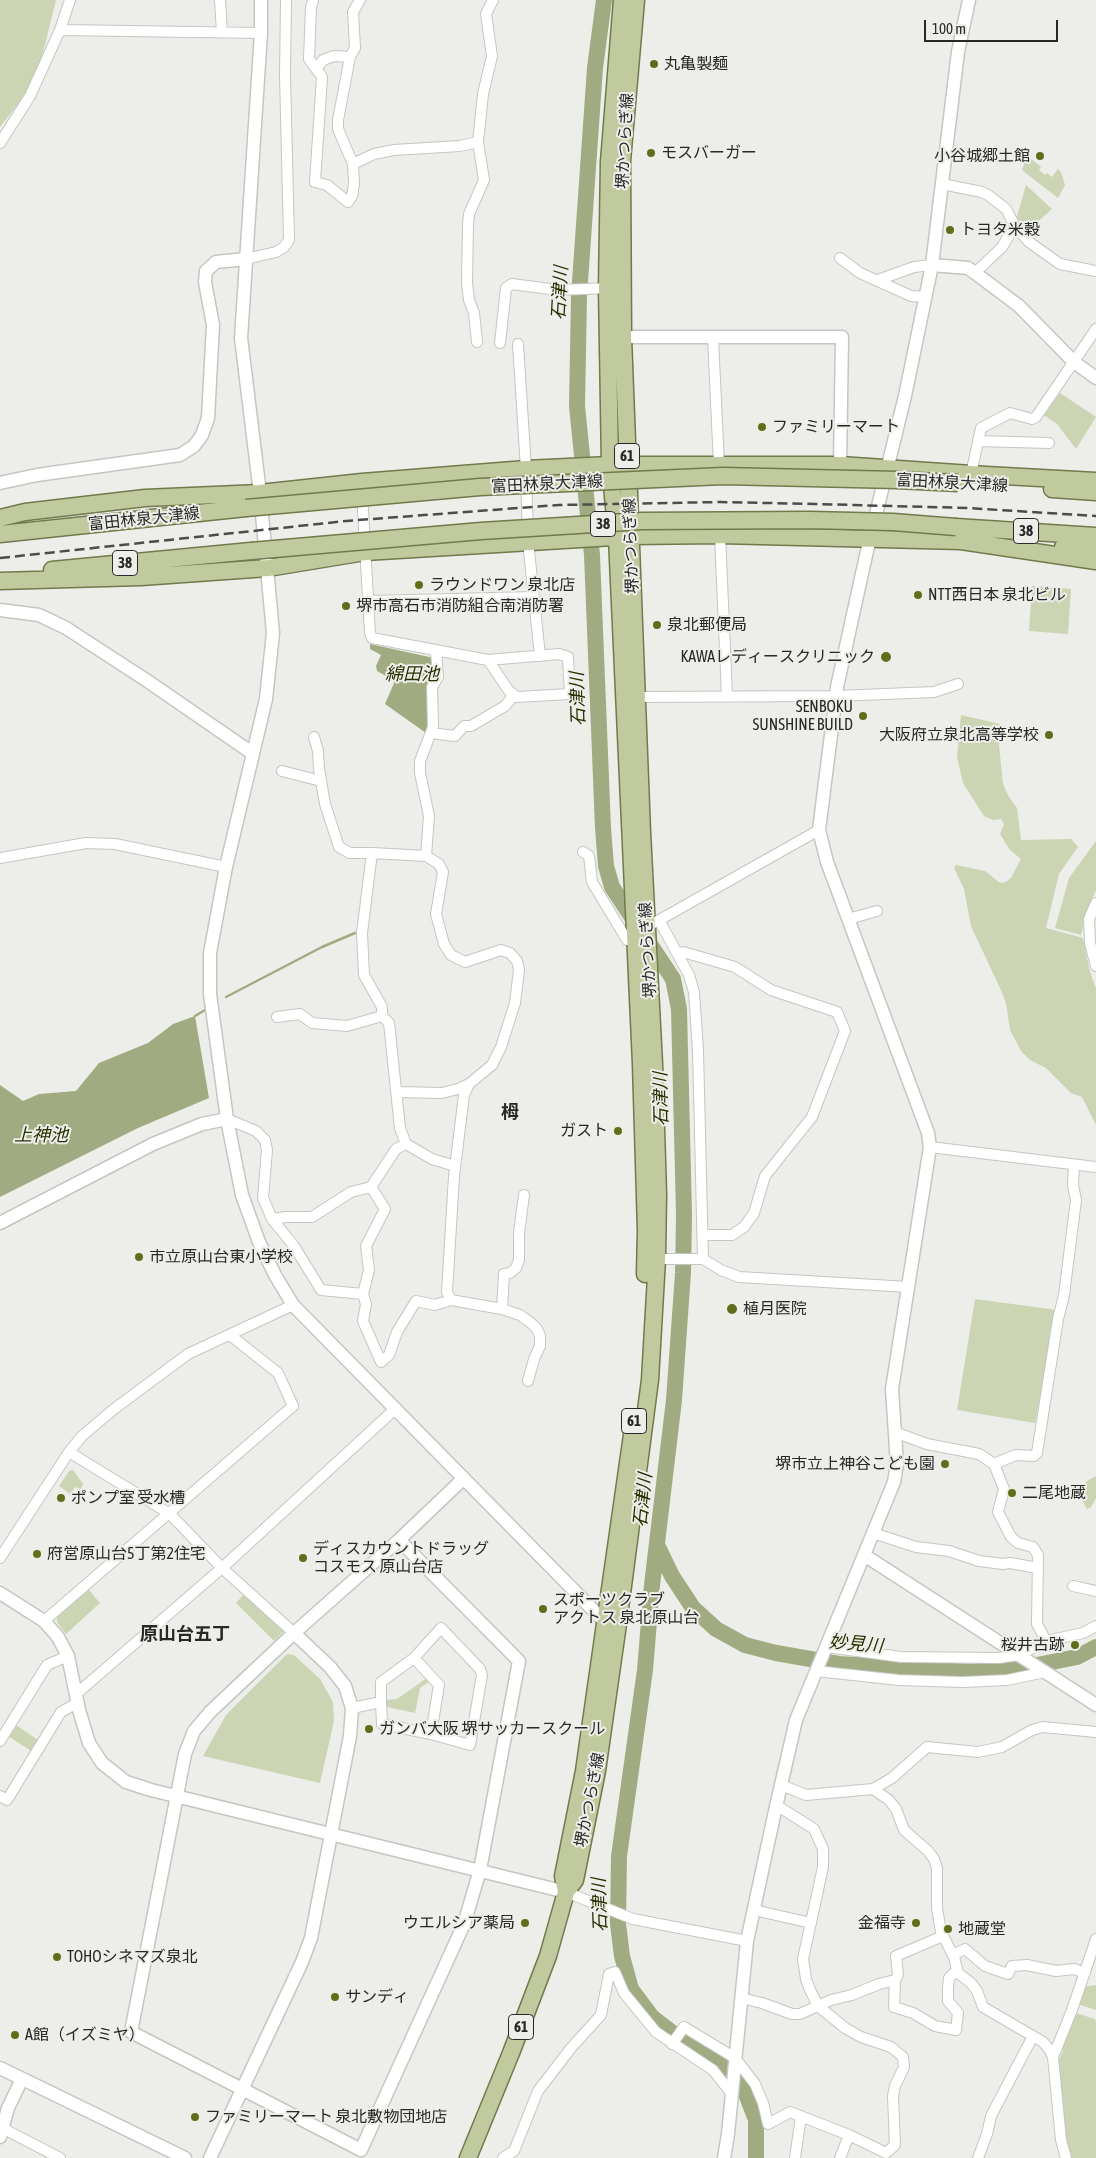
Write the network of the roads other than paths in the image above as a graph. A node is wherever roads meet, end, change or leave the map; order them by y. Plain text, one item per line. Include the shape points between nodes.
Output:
1 (70, 0) edge
2 (220, 0) edge
3 (261, 0) edge
4 (286, 0) edge
5 (313, 0) edge
6 (360, 0) edge
7 (493, 0) edge
8 (622, 0) edge
9 (636, 0) edge
10 (969, 0) edge
11 (60, 30) junction
12 (222, 32) junction
13 (261, 33) junction
14 (350, 57) junction
15 (317, 68) junction
16 (478, 142) junction
17 (0, 143) edge
18 (353, 164) junction
19 (942, 184) junction
20 (1015, 226) junction
21 (840, 258) dead end
22 (246, 259) junction
23 (932, 266) junction
24 (1096, 271) edge
25 (975, 273) junction
26 (878, 280) junction
27 (608, 288) junction
28 (926, 297) junction
29 (1096, 328) edge
30 (623, 337) junction
31 (713, 338) junction
32 (477, 342) dead end
33 (500, 343) dead end
34 (518, 344) dead end
35 (1074, 362) junction
36 (1096, 378) edge
37 (978, 441) junction
38 (1044, 441) dead end
39 (606, 465) junction
40 (719, 465) junction
41 (840, 465) junction
42 (628, 466) junction
43 (526, 469) junction
44 (888, 469) junction
45 (1096, 471) edge
46 (972, 478) junction
47 (1096, 480) edge
48 (362, 482) junction
49 (0, 483) edge
50 (1096, 492) edge
51 (260, 493) junction
52 (0, 518) edge
53 (0, 534) edge
54 (958, 534) junction
55 (720, 535) junction
56 (1096, 536) edge
57 (618, 537) junction
58 (870, 538) junction
59 (528, 541) junction
60 (1096, 549) edge
61 (365, 552) junction
62 (1096, 561) edge
63 (268, 568) junction
64 (0, 576) edge
65 (0, 581) edge
66 (534, 598) junction
67 (368, 601) junction
68 (0, 610) edge
69 (436, 651) junction
70 (540, 656) junction
71 (488, 660) junction
72 (958, 684) dead end
73 (514, 695) junction
74 (727, 696) junction
75 (836, 696) junction
76 (638, 697) junction
77 (431, 733) junction
78 (314, 737) dead end
79 (252, 753) junction
80 (282, 771) dead end
81 (321, 781) junction
82 (818, 830) junction
83 (372, 852) junction
84 (583, 852) dead end
85 (426, 856) junction
86 (0, 858) edge
87 (226, 867) junction
88 (1096, 903) edge
89 (877, 911) dead end
90 (848, 919) junction
91 (643, 929) junction
92 (678, 954) junction
93 (1096, 966) edge
94 (382, 1016) junction
95 (277, 1018) dead end
96 (469, 1084) junction
97 (397, 1092) junction
98 (227, 1119) junction
99 (406, 1144) junction
100 (930, 1147) junction
101 (1074, 1165) junction
102 (455, 1166) junction
103 (1096, 1167) edge
104 (371, 1187) junction
105 (524, 1195) dead end
106 (272, 1219) junction
107 (0, 1223) edge
108 (703, 1234) junction
109 (657, 1259) junction
110 (700, 1259) junction
111 (909, 1287) junction
112 (363, 1294) junction
113 (451, 1300) junction
114 (293, 1305) junction
115 (502, 1309) junction
116 (230, 1335) junction
117 (528, 1381) dead end
118 (394, 1410) junction
119 (896, 1433) junction
120 (69, 1452) junction
121 (994, 1464) junction
122 (463, 1479) junction
123 (170, 1514) junction
124 (873, 1533) junction
125 (399, 1540) junction
126 (864, 1555) junction
127 (0, 1558) edge
128 (222, 1568) junction
129 (1038, 1568) junction
130 (1074, 1586) dead end
131 (0, 1592) edge
132 (1096, 1592) edge
133 (44, 1621) junction
134 (612, 1623) junction
135 (1096, 1626) edge
136 (294, 1633) junction
137 (1046, 1641) junction
138 (826, 1648) junction
139 (68, 1656) junction
140 (1020, 1656) junction
141 (414, 1658) junction
142 (817, 1670) junction
143 (1044, 1672) junction
144 (76, 1699) junction
145 (381, 1702) junction
146 (1096, 1705) edge
147 (352, 1708) junction
148 (1096, 1732) edge
149 (431, 1734) junction
150 (0, 1741) edge
151 (781, 1785) junction
152 (873, 1788) junction
153 (176, 1795) junction
154 (0, 1796) edge
155 (776, 1805) junction
156 (332, 1834) junction
157 (480, 1870) junction
158 (566, 1892) junction
159 (754, 1910) junction
160 (811, 1923) junction
161 (943, 1936) junction
162 (1096, 1939) edge
163 (748, 1941) junction
164 (953, 1955) junction
165 (957, 1970) junction
166 (1085, 1973) junction
167 (895, 1980) junction
168 (741, 1998) junction
169 (818, 2006) junction
170 (1033, 2036) junction
171 (672, 2044) junction
172 (1053, 2057) junction
173 (734, 2060) junction
174 (0, 2068) edge
175 (22, 2078) junction
176 (242, 2088) junction
177 (731, 2092) junction
178 (801, 2116) junction
179 (1, 2133) edge
180 (849, 2135) junction
181 (885, 2155) edge
182 (56, 2157) edge
183 (185, 2158) edge
184 (210, 2158) edge
185 (468, 2158) edge
186 (503, 2158) edge
187 (724, 2158) edge
188 (795, 2158) edge
189 (840, 2158) edge
190 (978, 2158) edge
191 (1066, 2158) edge

1 - 11 street
2 - 12 street
3 - 13 street
4 - 22 street via 289,240 276,252
5 - 15 street via 309,59
6 - 14 street via 353,12 354,48
7 - 16 street via 486,14 492,56 482,94
8 - 27 main road, 堺かつらぎ線 / 61 via 609,162
9 - 27 main road, 堺かつらぎ線 / 61
10 - 19 street via 958,52
11 - 12 street
11 - 17 street via 30,96
12 - 13 street
13 - 22 street
14 - 15 street via 334,56 323,60
14 - 18 street via 338,129
15 - 18 street via 322,77 315,182 327,184 348,202 354,184
16 - 18 street via 394,150 374,154
16 - 32 street via 484,180 469,214 467,284
19 - 20 street via 988,195 1006,209
19 - 23 street
20 - 24 street via 1029,242 1060,264
20 - 25 street via 1002,247
21 - 26 street via 860,273
22 - 49 street via 216,262 206,271 213,325 208,418 194,446 180,454
22 - 51 street via 241,338
23 - 25 street via 968,268
23 - 26 street via 914,267
23 - 28 street
25 - 35 street via 1019,306
26 - 28 street via 911,296
27 - 30 main road, 堺かつらぎ線 / 61
27 - 33 street via 563,289 512,284 506,288
27 - 39 main road, 堺かつらぎ線 / 61
28 - 44 street
29 - 35 street
30 - 31 street
30 - 42 main road, 堺かつらぎ線 / 61
31 - 40 street
31 - 41 street via 842,337
34 - 43 street
35 - 36 street
35 - 37 street via 1036,417 1032,419 1010,413 981,428
37 - 38 street
37 - 46 street
39 - 42 main road
39 - 43 main road
39 - 57 main road, 堺かつらぎ線 / 61
40 - 41 main road
40 - 42 main road
41 - 44 main road
42 - 57 main road, 堺かつらぎ線 / 61
43 - 48 main road
43 - 59 street
44 - 46 main road
44 - 58 street
45 - 46 main road
46 - 47 main road
46 - 50 main road, 富田林泉大津線
46 - 53 main road, 富田林泉大津線, bridge via 898,480 723,476 480,487
48 - 51 main road
48 - 61 street
51 - 52 main road via 145,498 25,512
51 - 63 street
54 - 56 main road, 38
54 - 58 main road
54 - 60 main road
54 - 62 main road
54 - 64 main road, 38, bridge via 894,522 642,521 481,531
55 - 57 main road
55 - 58 main road
55 - 74 street
57 - 59 main road
57 - 76 main road, 堺かつらぎ線 / 61
57 - 91 main road, 堺かつらぎ線 / 61 via 633,894
58 - 75 street
59 - 61 main road
59 - 66 street
61 - 63 main road
61 - 67 street
63 - 65 main road via 141,577
63 - 79 street via 273,633 266,699
66 - 67 street
66 - 70 street
67 - 69 street via 372,638
68 - 79 street via 38,615 66,628
69 - 71 street
69 - 77 street via 438,677 432,687
70 - 71 street
70 - 73 street via 560,654 568,657 570,694
71 - 73 street
72 - 75 street via 934,692
73 - 77 street via 505,706 471,726 464,726 455,736
74 - 75 street
74 - 76 street
75 - 82 street
76 - 91 main road, 堺かつらぎ線 / 61
77 - 85 street via 420,761 430,816
78 - 81 street
79 - 87 street
80 - 81 street
81 - 83 street via 339,847 350,853
82 - 90 street
82 - 91 street
83 - 85 street
83 - 94 street via 362,941 364,975 382,1007
84 - 91 street via 589,856 592,882
85 - 96 street via 439,864 443,872 436,914 444,944 451,955 466,962 501,950 510,953 519,970 515,1002 501,1047 492,1065
86 - 87 street via 86,843 116,844
87 - 98 street via 210,960 210,994
88 - 93 street via 1089,919 1090,943
89 - 90 street
90 - 100 street via 928,1132
91 - 92 street
91 - 109 main road, 堺かつらぎ線 / 61 via 654,1064
91 - 109 main road, 堺かつらぎ線 / 61 via 645,1165
92 - 108 street via 694,992
92 - 108 street via 684,952 735,967 771,990 837,1012 845,1031 812,1117 765,1176 754,1212 744,1227 732,1235
94 - 95 street via 346,1026 312,1023 300,1014
94 - 97 street via 389,1023
96 - 97 street via 442,1092
96 - 102 street via 463,1104
97 - 99 street via 400,1128
98 - 106 street via 256,1130 265,1140 264,1198
98 - 107 street via 202,1124 153,1144
98 - 114 street via 242,1195 252,1226 275,1276
99 - 102 street via 432,1159
99 - 104 street via 396,1149
100 - 101 street
100 - 111 street
101 - 103 street
101 - 121 street via 1076,1200 1064,1295 1037,1454 1016,1455
102 - 113 street via 447,1292
104 - 106 street via 351,1192 312,1217
104 - 112 street via 385,1209 366,1246 369,1270
105 - 115 street via 519,1233 520,1260 516,1268 504,1274
106 - 112 street via 294,1246 321,1290
108 - 110 street
109 - 110 street
109 - 134 main road, 堺かつらぎ線 / 61 via 639,1381
110 - 111 street via 739,1276
111 - 119 street via 892,1389
112 - 113 street via 366,1304 363,1321 381,1362 389,1355 397,1332 416,1300 435,1305
113 - 115 street
114 - 116 street
114 - 118 street
115 - 117 street via 520,1315 540,1336 540,1346
116 - 120 street via 181,1359 114,1409 82,1436
116 - 123 street via 278,1373 293,1406
118 - 122 street
118 - 128 street
119 - 121 street via 927,1444 979,1454
119 - 124 street via 898,1464 894,1482
120 - 123 street
120 - 127 street
121 - 129 street via 1004,1489 998,1512 1011,1537 1018,1543 1033,1547 1038,1554
122 - 125 street
122 - 134 street
123 - 128 street
123 - 133 street
124 - 126 street
124 - 129 street via 916,1547 949,1550 979,1561
125 - 136 street
125 - 157 street via 520,1661
126 - 138 street
126 - 140 street
128 - 136 street
128 - 144 street
129 - 137 street via 1037,1624
130 - 132 street
131 - 133 street
133 - 139 street
134 - 158 main road, 堺かつらぎ線 / 61 via 562,1876
135 - 137 street via 1083,1633
136 - 147 street via 330,1667 344,1686
136 - 153 street via 194,1731
137 - 140 street
138 - 140 street via 901,1657 971,1659
138 - 142 street
139 - 144 street
139 - 150 street via 47,1666
140 - 143 street
141 - 145 street via 381,1682
141 - 149 street via 440,1684
141 - 149 street via 441,1628 482,1675 470,1746
142 - 143 street via 898,1680 963,1682 1007,1680
142 - 151 street via 800,1708
143 - 146 street
144 - 153 street via 89,1743 102,1763 126,1782
144 - 154 street via 61,1712 7,1800
145 - 147 street
145 - 149 street via 382,1724
147 - 156 street
148 - 152 street via 1043,1727 1002,1747 978,1752 927,1747 892,1778
151 - 152 street via 806,1795
151 - 155 street
152 - 161 street via 889,1800 904,1830 934,1859 937,1908
153 - 156 street
153 - 176 street via 131,2032
155 - 159 street
155 - 160 street via 814,1829 823,1849 823,1867
156 - 157 street
156 - 176 street via 311,1938
157 - 158 street
157 - 176 street via 464,1924 361,2150
158 - 163 street via 634,1919
158 - 185 main road, 堺かつらぎ線 / 61 via 512,2053
159 - 160 street
159 - 163 street
160 - 169 street via 803,1959 806,1979
161 - 164 street
161 - 167 street via 896,1956 898,1975
162 - 166 street
163 - 168 street
164 - 165 street
164 - 166 street via 965,1949 985,1966 1008,1974 1012,1966 1027,1965
165 - 167 street via 949,1978 948,1988 948,2001 958,2013 956,2030 935,2026 894,2007
165 - 170 street via 977,1991 983,2007
166 - 172 street
167 - 169 street
168 - 169 street via 792,2014
168 - 173 street
169 - 181 street via 845,2028 891,2047 902,2057 904,2066 894,2096 895,2145
170 - 172 street via 1043,2042
170 - 190 street via 991,2116
171 - 173 street via 684,2026
171 - 177 street via 713,2070
171 - 186 street via 638,2012 624,1993 615,1972 609,1974 601,2015 538,2091 514,2151
172 - 191 street via 1061,2140
173 - 177 street
173 - 178 street via 755,2084 768,2124 790,2112
174 - 175 street
175 - 179 street
175 - 183 street
176 - 184 street
177 - 187 street
178 - 180 street
178 - 188 street
179 - 182 street
180 - 181 street
180 - 189 street

